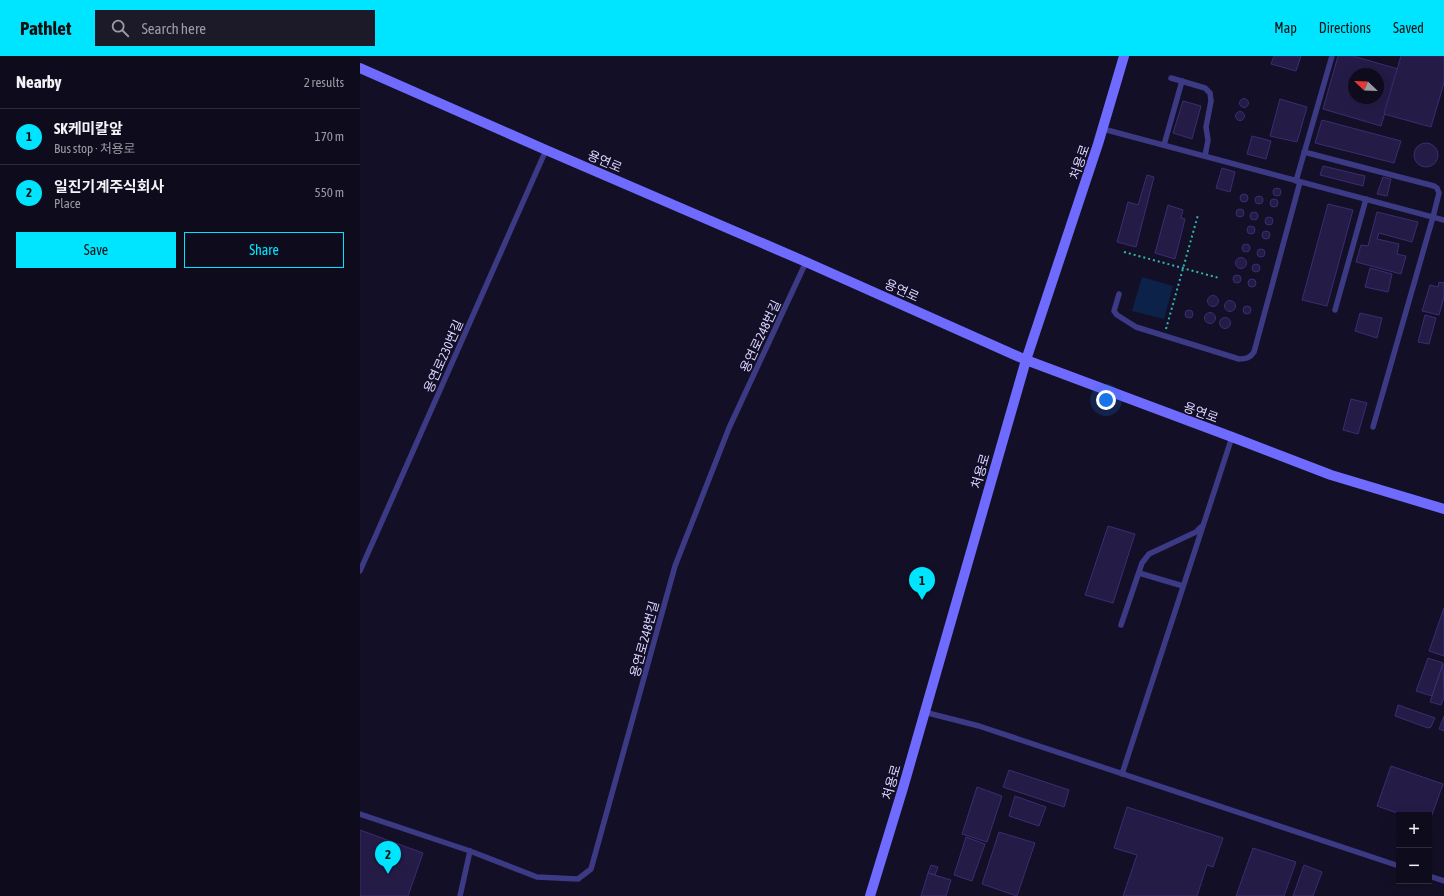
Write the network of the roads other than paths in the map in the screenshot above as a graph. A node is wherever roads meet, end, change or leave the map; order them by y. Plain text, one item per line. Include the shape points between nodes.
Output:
1 (1124, 56) edge
2 (1332, 56) edge
3 (360, 68) edge
4 (1171, 78) dead end
5 (1182, 81) junction
6 (1103, 129) junction
7 (1164, 145) junction
8 (546, 150) junction
9 (1304, 152) junction
10 (1205, 156) junction
11 (1298, 181) junction
12 (1366, 199) junction
13 (1433, 217) junction
14 (1444, 220) edge
15 (806, 262) junction
16 (1119, 294) dead end
17 (1335, 310) dead end
18 (1026, 360) junction
19 (1373, 427) dead end
20 (1232, 436) junction
21 (1444, 510) edge
22 (1203, 525) junction
23 (360, 571) edge
24 (1139, 573) junction
25 (1183, 586) junction
26 (1120, 625) dead end
27 (924, 712) junction
28 (1122, 774) junction
29 (360, 814) edge
30 (470, 851) junction
31 (1396, 865) edge
32 (1432, 877) edge
33 (1444, 881) edge
34 (460, 896) edge
35 (870, 896) edge

1 - 6 street, 처용로
2 - 9 lane
3 - 8 street, 용연로
4 - 5 lane
5 - 7 lane
5 - 10 lane via 1205,88 1210,93
6 - 7 lane
6 - 18 street, 처용로
7 - 10 lane
8 - 15 street, 용연로
8 - 23 lane, 용연로230번길
9 - 11 lane
9 - 13 lane via 1438,188
10 - 11 lane
11 - 12 lane
11 - 16 lane via 1254,352 1250,357 1239,359 1136,327 1114,311
12 - 13 lane
12 - 17 lane
13 - 14 lane
13 - 19 lane
15 - 18 street, 용연로
15 - 30 lane, 용연로248번길 via 729,428 675,566 591,869 578,879 537,877
18 - 20 street, 용연로
18 - 27 street, 처용로
20 - 21 street, 용연로 via 1331,475
20 - 22 lane
22 - 24 lane via 1196,532 1150,554 1142,563
22 - 25 lane
24 - 25 lane
24 - 26 lane
25 - 28 lane
27 - 28 lane via 979,726
27 - 35 street, 처용로
28 - 31 lane
29 - 30 lane, 용연로248번길
30 - 34 lane
32 - 33 lane

